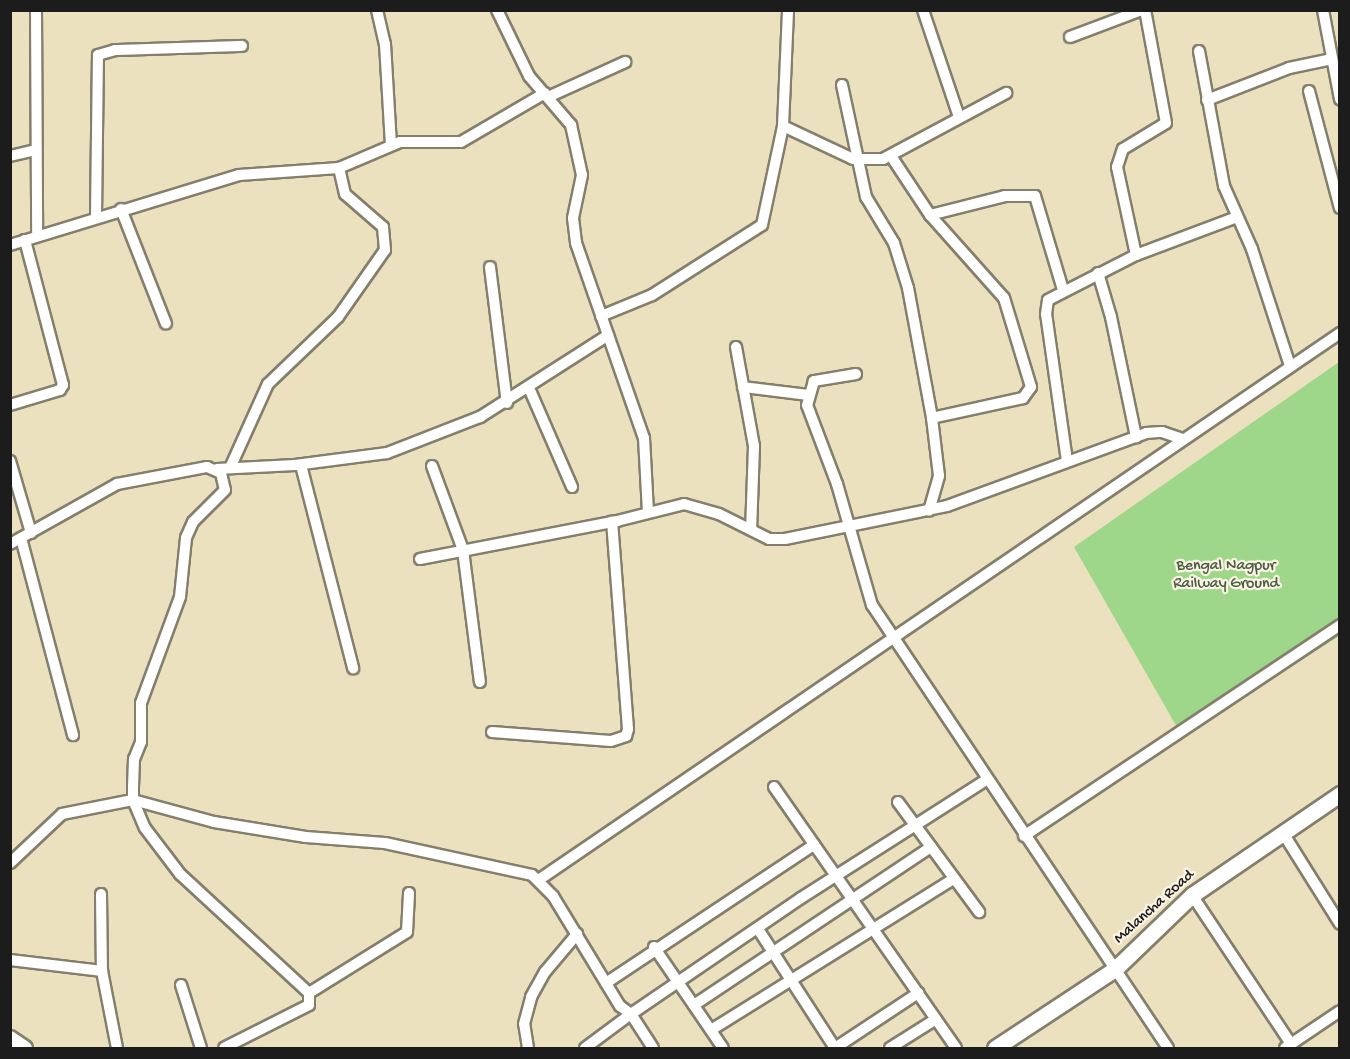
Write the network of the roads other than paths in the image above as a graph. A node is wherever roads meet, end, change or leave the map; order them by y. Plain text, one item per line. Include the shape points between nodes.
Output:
1 (36, 10) edge
2 (377, 10) edge
3 (497, 10) edge
4 (788, 10) edge
5 (923, 10) edge
6 (1143, 10) edge
7 (1323, 10) edge
8 (1070, 37) dead end
9 (242, 46) dead end
10 (1199, 51) dead end
11 (1332, 59) junction
12 (625, 63) dead end
13 (842, 85) dead end
14 (1309, 91) dead end
15 (1006, 93) dead end
16 (546, 95) junction
17 (1340, 99) edge
18 (1207, 100) junction
19 (959, 117) junction
20 (783, 126) junction
21 (391, 144) junction
22 (36, 150) junction
23 (10, 156) edge
24 (891, 156) junction
25 (858, 160) junction
26 (339, 168) junction
27 (1340, 208) edge
28 (121, 209) junction
29 (930, 215) junction
30 (96, 216) junction
31 (1237, 217) junction
32 (37, 236) junction
33 (25, 240) junction
34 (10, 246) edge
35 (1136, 255) junction
36 (490, 267) dead end
37 (1098, 273) junction
38 (1063, 290) junction
39 (601, 316) junction
40 (166, 324) dead end
41 (1340, 333) edge
42 (608, 335) junction
43 (736, 347) dead end
44 (1290, 366) junction
45 (856, 374) dead end
46 (743, 387) junction
47 (529, 388) junction
48 (808, 395) junction
49 (507, 403) junction
50 (10, 405) edge
51 (932, 418) junction
52 (1136, 437) junction
53 (1182, 439) junction
54 (1067, 460) junction
55 (10, 461) edge
56 (301, 465) junction
57 (432, 466) dead end
58 (230, 468) junction
59 (217, 469) junction
60 (572, 487) dead end
61 (648, 512) junction
62 (928, 512) junction
63 (612, 522) junction
64 (850, 528) junction
65 (751, 530) junction
66 (26, 535) junction
67 (10, 544) edge
68 (463, 550) junction
69 (420, 559) dead end
70 (1340, 625) edge
71 (893, 640) junction
72 (353, 668) dead end
73 (480, 682) dead end
74 (492, 732) dead end
75 (74, 735) dead end
76 (986, 780) junction
77 (774, 787) dead end
78 (1340, 794) edge
79 (133, 800) junction
80 (898, 802) dead end
81 (914, 826) junction
82 (1283, 833) junction
83 (1024, 836) junction
84 (814, 845) junction
85 (931, 848) junction
86 (10, 863) edge
87 (836, 876) junction
88 (540, 879) junction
89 (954, 879) junction
90 (409, 893) dead end
91 (101, 894) dead end
92 (1192, 895) junction
93 (853, 901) junction
94 (979, 912) dead end
95 (1340, 924) edge
96 (758, 929) junction
97 (874, 930) junction
98 (576, 934) junction
99 (654, 947) junction
100 (774, 954) junction
101 (10, 960) edge
102 (1115, 969) junction
103 (102, 971) junction
104 (791, 980) junction
105 (606, 982) junction
106 (680, 984) junction
107 (181, 985) dead end
108 (309, 993) junction
109 (918, 993) junction
110 (694, 1005) junction
111 (631, 1014) junction
112 (1339, 1014) edge
113 (936, 1020) junction
114 (711, 1030) junction
115 (10, 1038) edge
116 (1288, 1046) edge
117 (25, 1048) edge
118 (117, 1048) edge
119 (201, 1048) edge
120 (224, 1048) edge
121 (528, 1048) edge
122 (585, 1048) edge
123 (653, 1048) edge
124 (723, 1048) edge
125 (835, 1048) edge
126 (890, 1048) edge
127 (956, 1048) edge
128 (995, 1048) edge
129 (1168, 1048) edge

1 - 22 street
2 - 21 street via 386,55
3 - 16 street via 529,76
4 - 20 street
5 - 19 street
6 - 8 street
6 - 35 street via 1166,123 1123,149 1117,167
7 - 11 street
9 - 30 street via 116,50 98,55
10 - 18 street
11 - 17 street
11 - 18 street via 1289,68
12 - 16 street
13 - 25 street
14 - 27 street
15 - 19 street
16 - 21 street via 461,142
16 - 39 street via 571,125 578,150 582,175 574,233
18 - 31 street via 1224,186
19 - 24 street
20 - 25 street
20 - 39 street via 766,213 756,231 652,295
21 - 26 street
22 - 23 street
22 - 32 street
24 - 25 street
24 - 29 street
25 - 51 street via 866,197 894,243 908,288
26 - 28 street via 250,172
26 - 58 street via 345,194 383,227 385,250 338,317 268,384
28 - 30 street
28 - 40 street
29 - 38 street via 1005,195 1035,196
29 - 51 street via 1004,298 1031,387 1023,398
30 - 32 street
31 - 35 street
31 - 44 street
32 - 33 street
33 - 34 street
33 - 50 street via 63,385 60,390
35 - 37 street
36 - 49 street
37 - 38 street
37 - 52 street
38 - 54 street via 1048,300 1046,314
39 - 42 street
41 - 44 street
42 - 47 street
42 - 61 street via 644,438
43 - 46 street
44 - 53 street
45 - 48 street via 820,377 810,386
46 - 48 street
46 - 65 street via 754,447
47 - 49 street
47 - 60 street
48 - 64 street via 811,422
49 - 56 street via 387,453
51 - 62 street via 939,476
52 - 53 street via 1155,431
52 - 54 street
53 - 71 street
54 - 62 street
55 - 66 street
56 - 58 street
56 - 72 street
57 - 68 street
58 - 59 street
59 - 66 street via 207,467 117,484
59 - 79 street via 225,490 193,522 186,538 180,597 141,703 141,742 133,769
61 - 63 street
61 - 65 street via 684,504 698,506
62 - 64 street
63 - 68 street
63 - 74 street via 626,736 611,741
64 - 65 street via 775,540
64 - 71 street via 872,605
66 - 67 street
66 - 75 street
68 - 69 street
68 - 73 street
70 - 83 street
71 - 76 street
71 - 88 street
76 - 81 street
76 - 83 street
77 - 84 street
78 - 82 main road, Malancha Road
79 - 86 street via 62,814
79 - 88 street via 214,822 306,837 384,843
79 - 108 street via 145,828 180,874
80 - 81 street
81 - 85 street
81 - 87 street
82 - 92 main road, Malancha Road
82 - 95 street
83 - 102 street
84 - 87 street
84 - 99 street
85 - 89 street
85 - 93 street
87 - 93 street
87 - 96 street
88 - 98 street
89 - 94 street
89 - 97 street
90 - 108 street via 407,932
91 - 103 street
92 - 102 main road, Malancha Road
92 - 116 street
93 - 97 street
93 - 100 street
96 - 100 street
96 - 106 street
97 - 104 street
97 - 109 street
98 - 105 street
98 - 121 street via 545,972 531,998 524,1024
99 - 105 street
99 - 106 street
100 - 104 street
100 - 110 street
101 - 103 street
102 - 128 main road, Malancha Road
102 - 129 street
103 - 118 street
104 - 114 street
104 - 125 street
105 - 111 street via 626,1013
106 - 110 street
106 - 111 street
107 - 119 street
108 - 120 street via 309,1005
109 - 113 street
109 - 125 street
110 - 114 street
111 - 122 street
111 - 123 street
112 - 116 street
113 - 126 street
113 - 127 street
114 - 124 street
115 - 117 street

